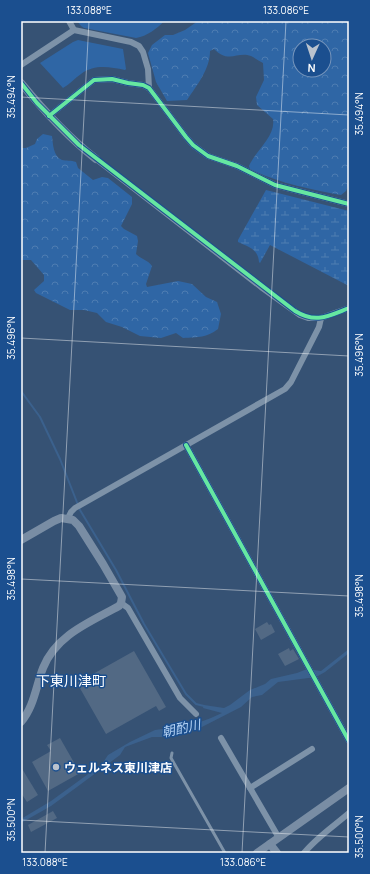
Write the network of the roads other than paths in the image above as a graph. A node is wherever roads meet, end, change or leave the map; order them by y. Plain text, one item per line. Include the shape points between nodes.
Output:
1 (69, 21) edge
2 (74, 30) junction
3 (21, 65) edge
4 (21, 83) edge
5 (149, 88) junction
6 (49, 116) junction
7 (96, 158) joint
8 (349, 204) edge
9 (349, 308) edge
10 (321, 318) junction
11 (186, 445) junction
12 (68, 518) junction
13 (21, 540) edge
14 (121, 603) junction
15 (196, 714) dead end
16 (21, 722) edge
17 (221, 738) dead end
18 (349, 741) edge
19 (312, 749) dead end
20 (172, 753) dead end
21 (250, 788) junction
22 (349, 788) edge
23 (349, 813) edge
24 (279, 838) junction
25 (270, 844) junction
26 (225, 853) edge
27 (257, 853) edge
28 (277, 853) edge
29 (304, 853) edge

1 - 2 street
2 - 3 street
2 - 5 street via 139,46 148,69
4 - 6 street
5 - 6 street via 112,79 94,80
5 - 8 street via 186,137 208,156 237,166 275,185
6 - 7 street via 79,146
7 - 10 street via 295,312 308,318
9 - 10 street
10 - 11 street via 319,327 286,389
11 - 12 street via 82,503
11 - 18 street
12 - 13 street via 54,521
12 - 14 street via 79,526 103,564 122,597
14 - 15 street via 128,608 180,698
14 - 16 street via 67,636 55,647 43,668 28,712
17 - 21 street
19 - 21 street
20 - 26 lane via 171,758
21 - 24 street
22 - 24 street
23 - 29 street
24 - 25 street
25 - 27 street
25 - 28 street

